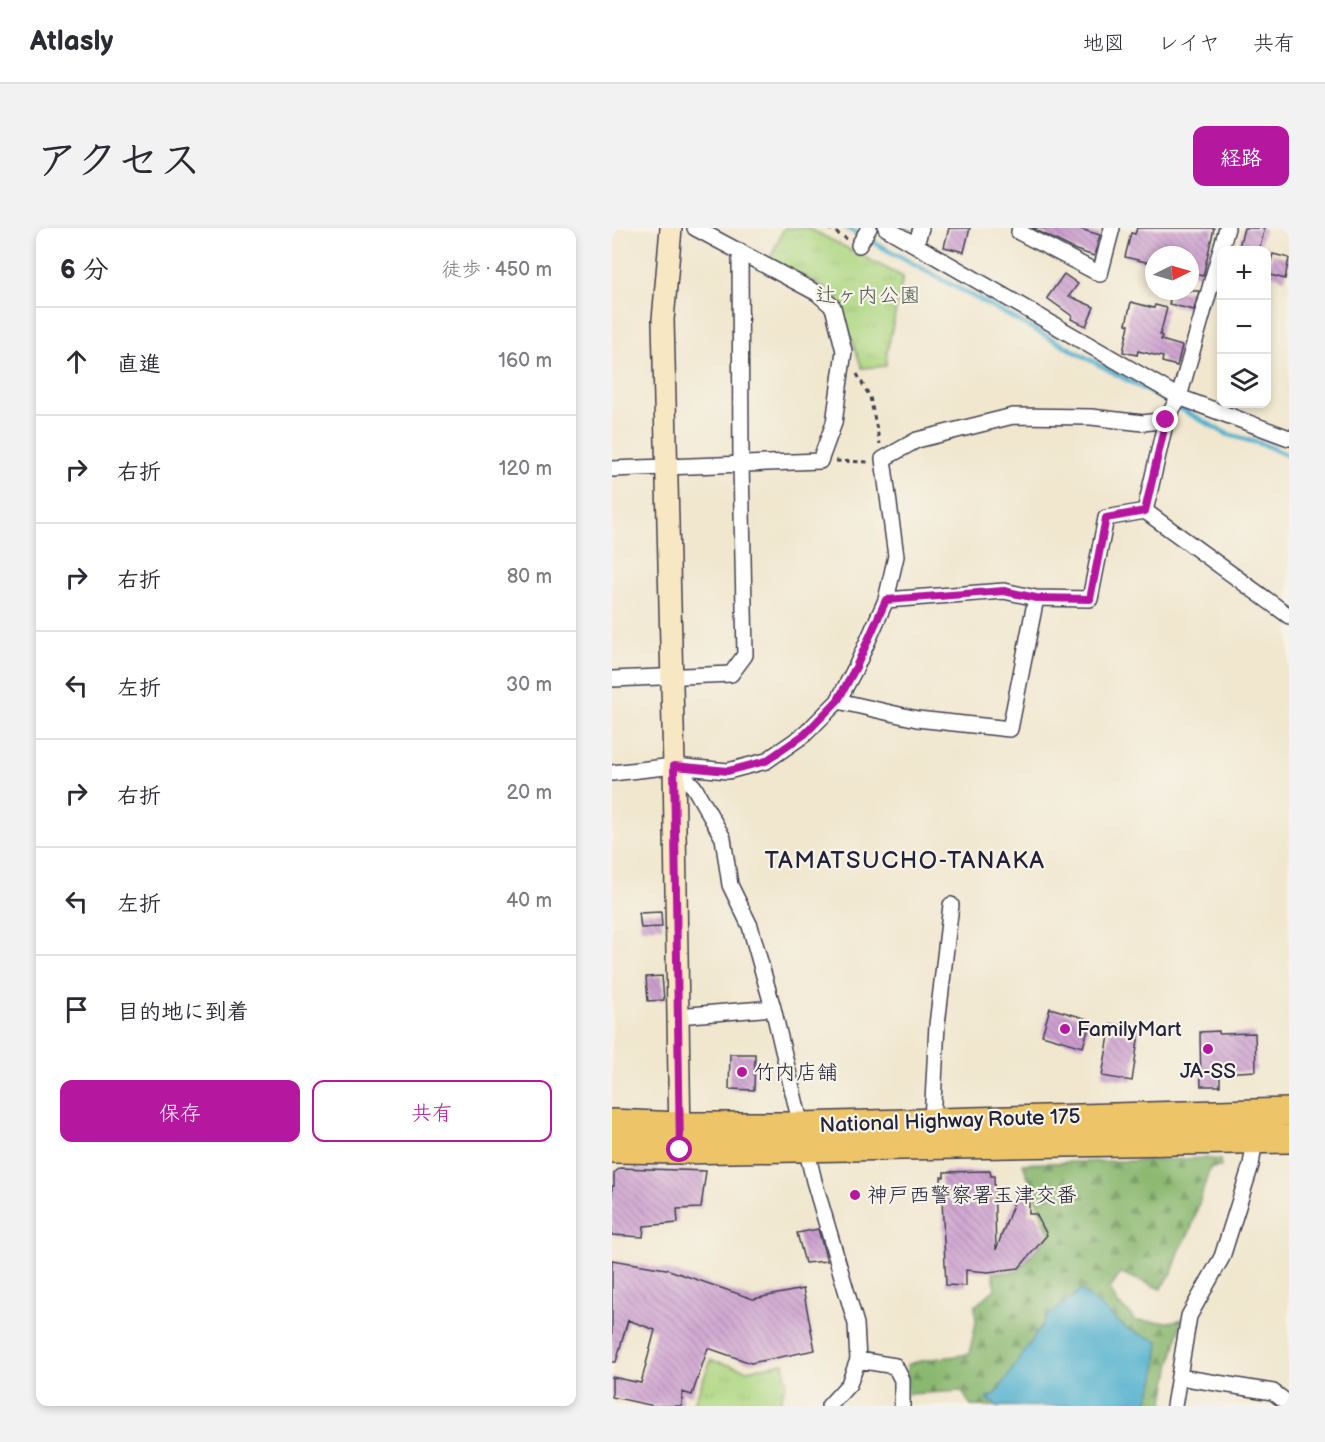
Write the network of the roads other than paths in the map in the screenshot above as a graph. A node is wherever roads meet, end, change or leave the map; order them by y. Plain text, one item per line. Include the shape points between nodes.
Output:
1 (671, 228) edge
2 (695, 228) edge
3 (869, 228) edge
4 (886, 228) edge
5 (921, 228) edge
6 (1020, 228) edge
7 (1112, 228) edge
8 (1227, 228) edge
9 (859, 245) road end
10 (916, 245) junction
11 (740, 251) junction
12 (1179, 397) junction
13 (1166, 420) junction
14 (1289, 438) edge
15 (741, 463) junction
16 (667, 468) junction
17 (612, 469) edge
18 (1145, 511) junction
19 (1036, 598) junction
20 (886, 600) junction
21 (1289, 616) edge
22 (672, 677) junction
23 (612, 679) edge
24 (838, 700) junction
25 (674, 766) junction
26 (612, 772) edge
27 (951, 905) dead end
28 (773, 1008) junction
29 (678, 1016) junction
30 (1258, 1112) junction
31 (1289, 1112) edge
32 (932, 1121) junction
33 (612, 1123) edge
34 (803, 1137) junction
35 (680, 1138) junction
36 (1289, 1139) edge
37 (1256, 1140) junction
38 (612, 1149) edge
39 (858, 1360) junction
40 (1179, 1377) junction
41 (1289, 1404) edge
42 (829, 1406) edge
43 (902, 1406) edge
44 (1174, 1406) edge

1 - 16 street via 663,320
2 - 11 street
3 - 9 street
4 - 10 street
5 - 10 street
6 - 7 street via 1019,232 1100,274
8 - 12 street
10 - 12 street
11 - 15 street
11 - 15 street via 818,293 833,307 844,351 834,423 820,461
12 - 13 street
12 - 14 street
13 - 18 street
13 - 20 street via 1143,423 1091,417 1013,416 917,440 883,459 896,556
15 - 16 street
15 - 22 street via 746,655 731,674
16 - 17 street
16 - 22 street
18 - 19 street via 1106,518 1090,599
18 - 21 street
19 - 20 street via 1004,591
19 - 24 street via 1010,729 917,719
20 - 24 street
22 - 23 street
22 - 25 street
24 - 25 street via 805,734 766,761 728,771
25 - 26 street
25 - 28 street via 694,787 723,838 730,885 750,926
25 - 29 street
27 - 32 street via 937,1025
28 - 29 street
28 - 34 street
29 - 35 street
30 - 31 highway, National Highway Route 175
30 - 32 highway, National Highway Route 175
30 - 37 street
32 - 34 highway, National Highway Route 175
33 - 35 highway, National Highway Route 175
34 - 35 highway, National Highway Route 175
34 - 37 highway, National Highway Route 175
34 - 39 street via 856,1324
35 - 38 highway, National Highway Route 175
36 - 37 highway, National Highway Route 175
37 - 40 street via 1222,1257 1189,1316
39 - 42 street via 849,1384
39 - 43 street via 895,1366 902,1380
40 - 41 street via 1273,1392
40 - 44 street

